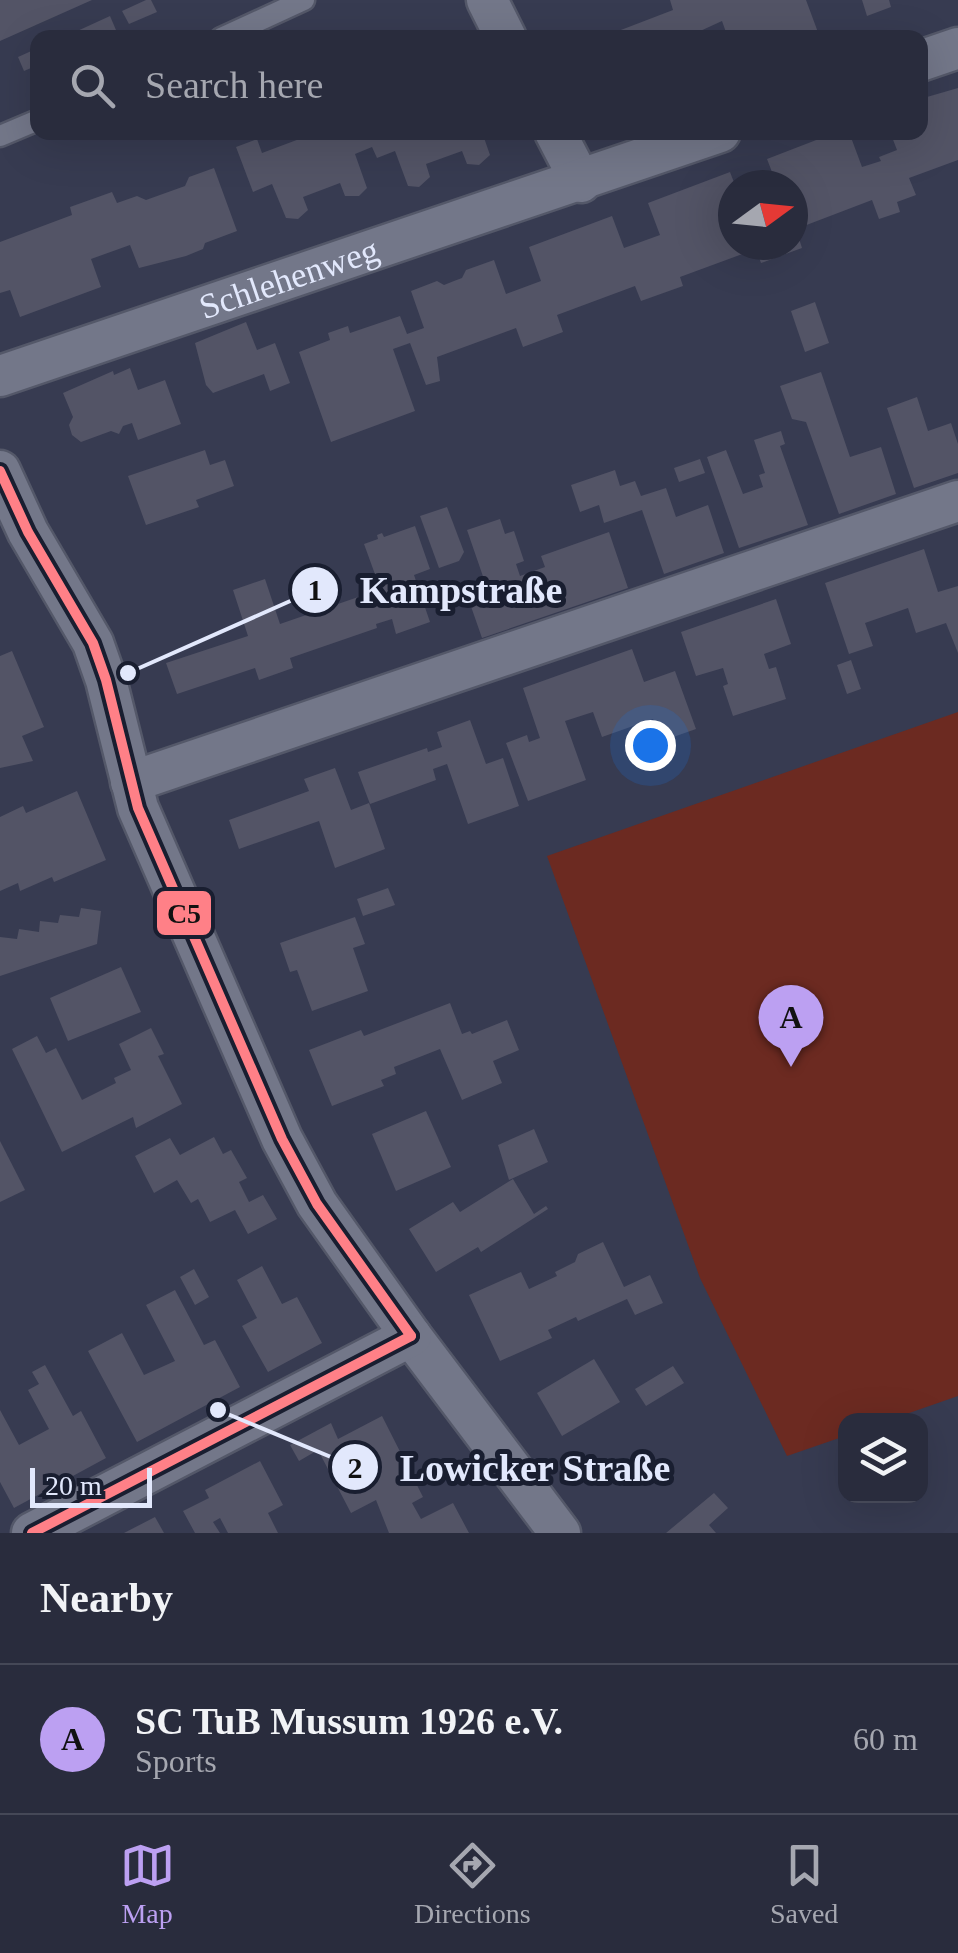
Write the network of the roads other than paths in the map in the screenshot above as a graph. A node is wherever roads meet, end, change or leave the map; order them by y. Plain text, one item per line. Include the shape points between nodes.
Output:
1 (304, 0) edge
2 (486, 0) edge
3 (238, 30) edge
4 (502, 30) edge
5 (958, 48) edge
6 (928, 58) edge
7 (30, 123) edge
8 (0, 136) edge
9 (559, 140) edge
10 (698, 140) edge
11 (580, 182) junction
12 (0, 376) edge
13 (0, 471) edge
14 (958, 501) edge
15 (131, 782) junction
16 (411, 1336) junction
17 (32, 1533) edge
18 (560, 1533) edge

1 - 3 lane
2 - 4 street
5 - 6 street
7 - 8 lane
9 - 11 street
10 - 11 street, Schlehenweg
11 - 12 street, Schlehenweg
13 - 15 street via 93,642
14 - 15 street
15 - 16 street via 282,1139 317,1204
16 - 17 street
16 - 18 street

